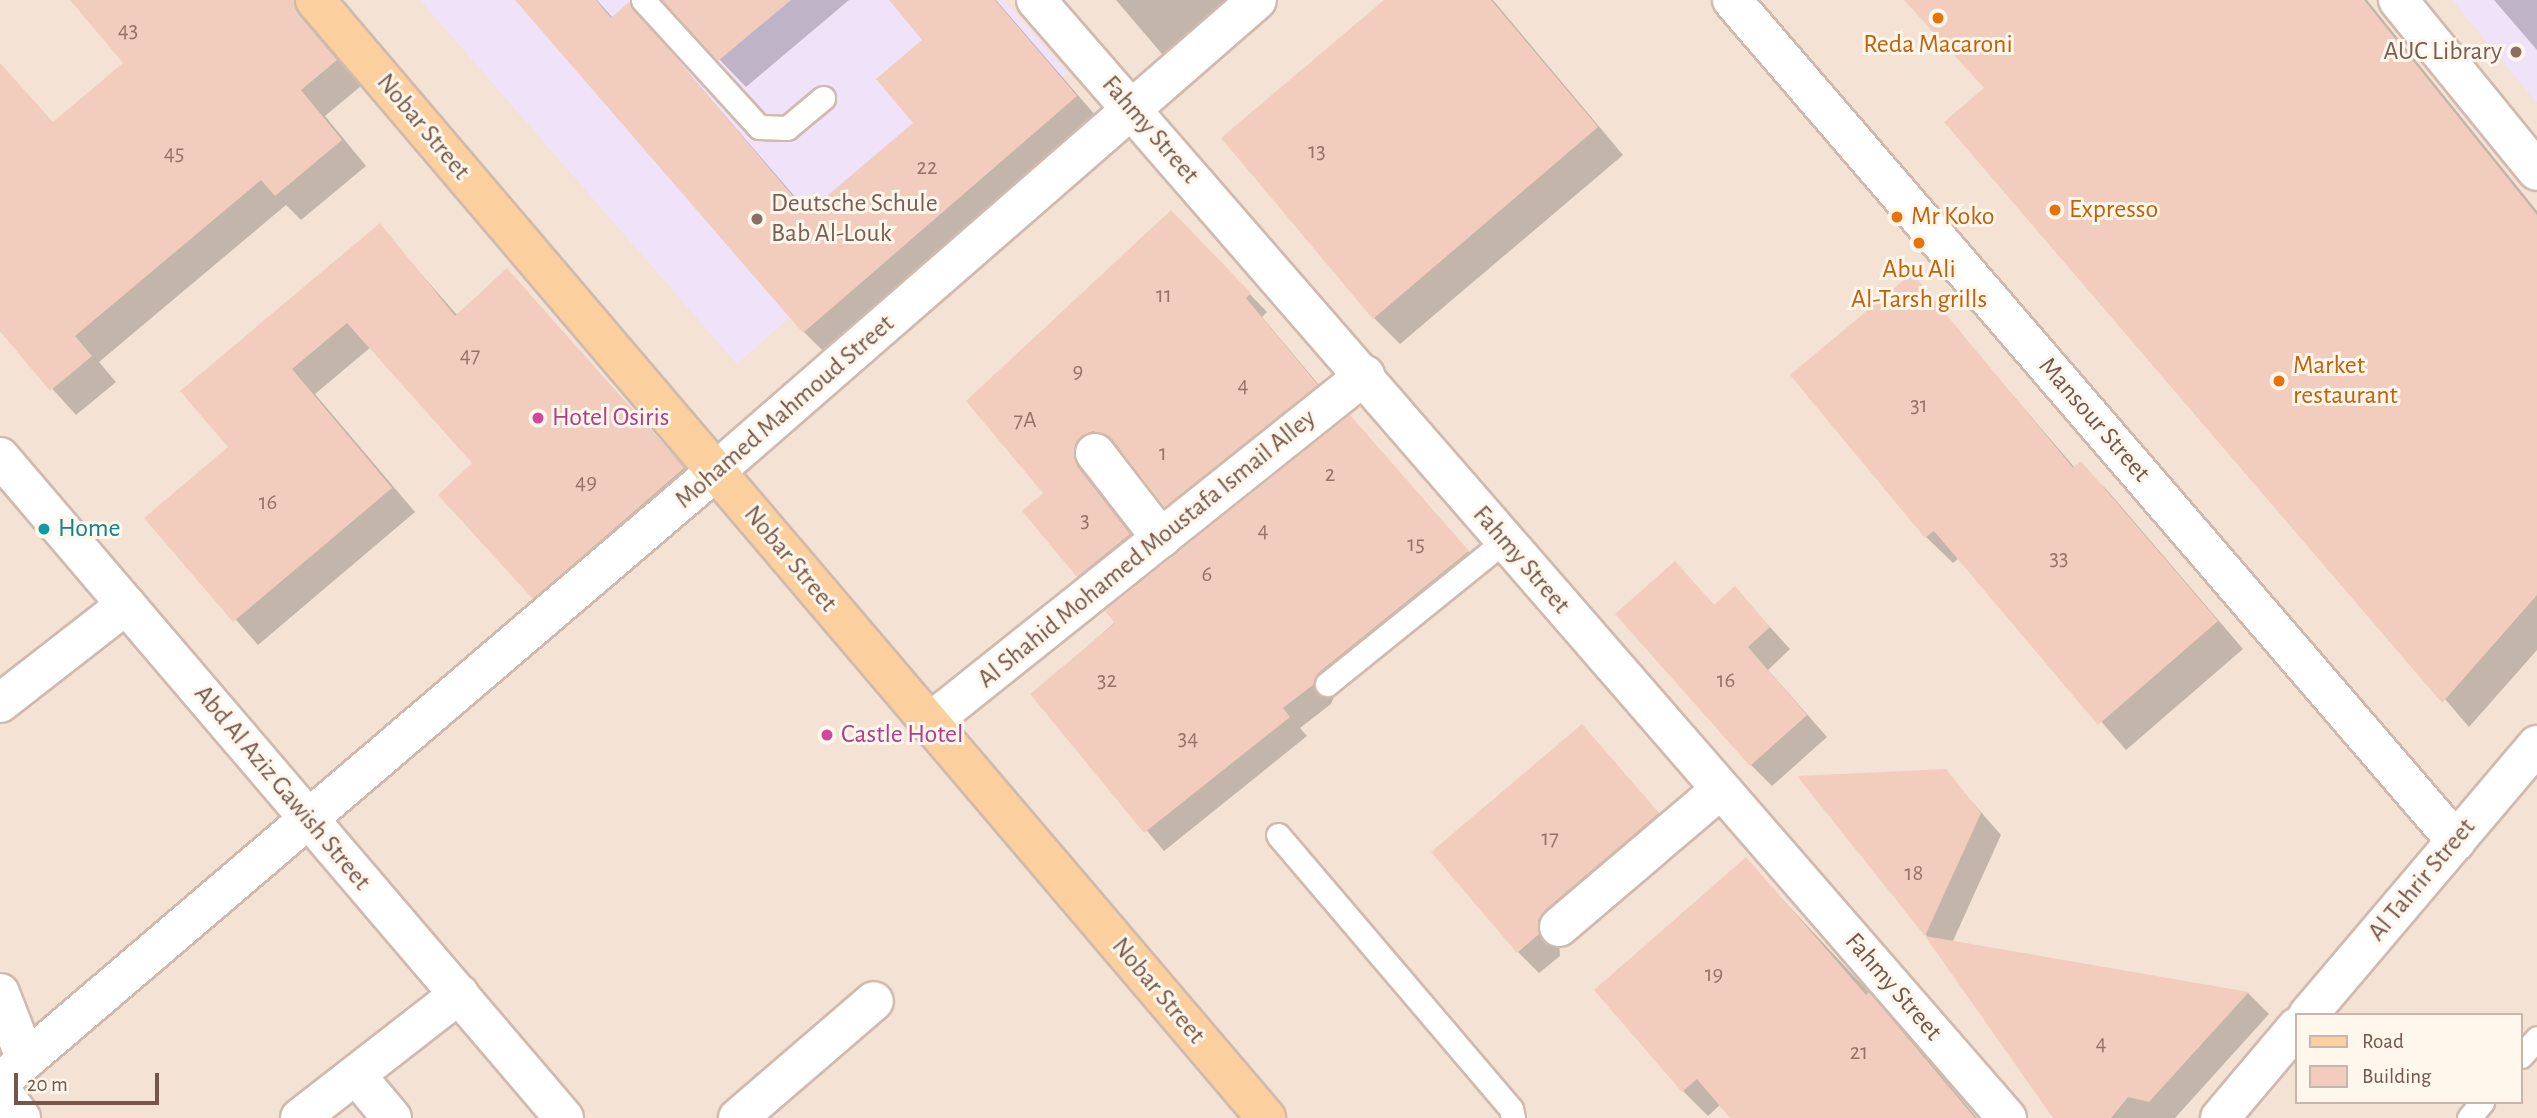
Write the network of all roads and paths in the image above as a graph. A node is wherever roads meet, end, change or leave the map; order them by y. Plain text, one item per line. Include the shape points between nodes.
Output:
1 (315, 0) edge
2 (643, 0) edge
3 (1036, 0) edge
4 (1257, 0) edge
5 (1732, 0) edge
6 (2398, 0) edge
7 (823, 98) dead end
8 (1133, 111) junction
9 (2537, 171) edge
10 (1365, 375) junction
11 (1095, 453) dead end
12 (0, 457) edge
13 (716, 471) junction
14 (1161, 538) junction
15 (1504, 541) junction
16 (126, 605) junction
17 (1327, 684) dead end
18 (0, 703) edge
19 (929, 723) junction
20 (2537, 745) edge
21 (1720, 790) junction
22 (309, 819) junction
23 (1278, 835) dead end
24 (2456, 841) junction
25 (1559, 927) dead end
26 (0, 993) edge
27 (458, 994) junction
28 (874, 1001) dead end
29 (2310, 1013) edge
30 (2296, 1028) edge
31 (2537, 1038) edge
32 (2523, 1054) edge
33 (13, 1071) edge
34 (356, 1075) junction
35 (0, 1089) edge
36 (2480, 1104) edge
37 (21, 1118) edge
38 (300, 1118) edge
39 (392, 1118) edge
40 (564, 1118) edge
41 (738, 1118) edge
42 (1266, 1118) edge
43 (1513, 1118) edge
44 (2007, 1118) edge
45 (2220, 1118) edge
46 (2469, 1118) edge

1 - 13 main road, Nobar Street
2 - 7 lane via 759,127 787,128
3 - 8 street, Fahmy Street
4 - 8 street, Mohamed Mahmoud Street
5 - 24 street, Mansour Street
6 - 9 street
8 - 10 street, Fahmy Street
8 - 13 street, Mohamed Mahmoud Street
10 - 14 street, Al Shahid Mohamed Moustafa Ismail Alley
10 - 15 street, Fahmy Street
11 - 14 street
12 - 16 street, Abd Al Aziz Gawish Street
13 - 19 main road, Nobar Street
13 - 22 street, Mohamed Mahmoud Street
14 - 19 street, Al Shahid Mohamed Moustafa Ismail Alley
15 - 17 lane
15 - 21 street, Fahmy Street
16 - 18 street
16 - 22 street, Abd Al Aziz Gawish Street
19 - 42 main road, Nobar Street
20 - 24 street, Al Tahrir Street
21 - 25 street
21 - 44 street, Fahmy Street
22 - 27 street, Abd Al Aziz Gawish Street
22 - 33 street, Mohamed Mahmoud Street
23 - 43 lane via 1511,1109
24 - 29 street, Al Tahrir Street
26 - 33 street
27 - 34 street
27 - 40 street, Abd Al Aziz Gawish Street
28 - 41 street
30 - 45 street
31 - 32 lane
34 - 38 street
34 - 39 street
35 - 37 street
36 - 46 lane

